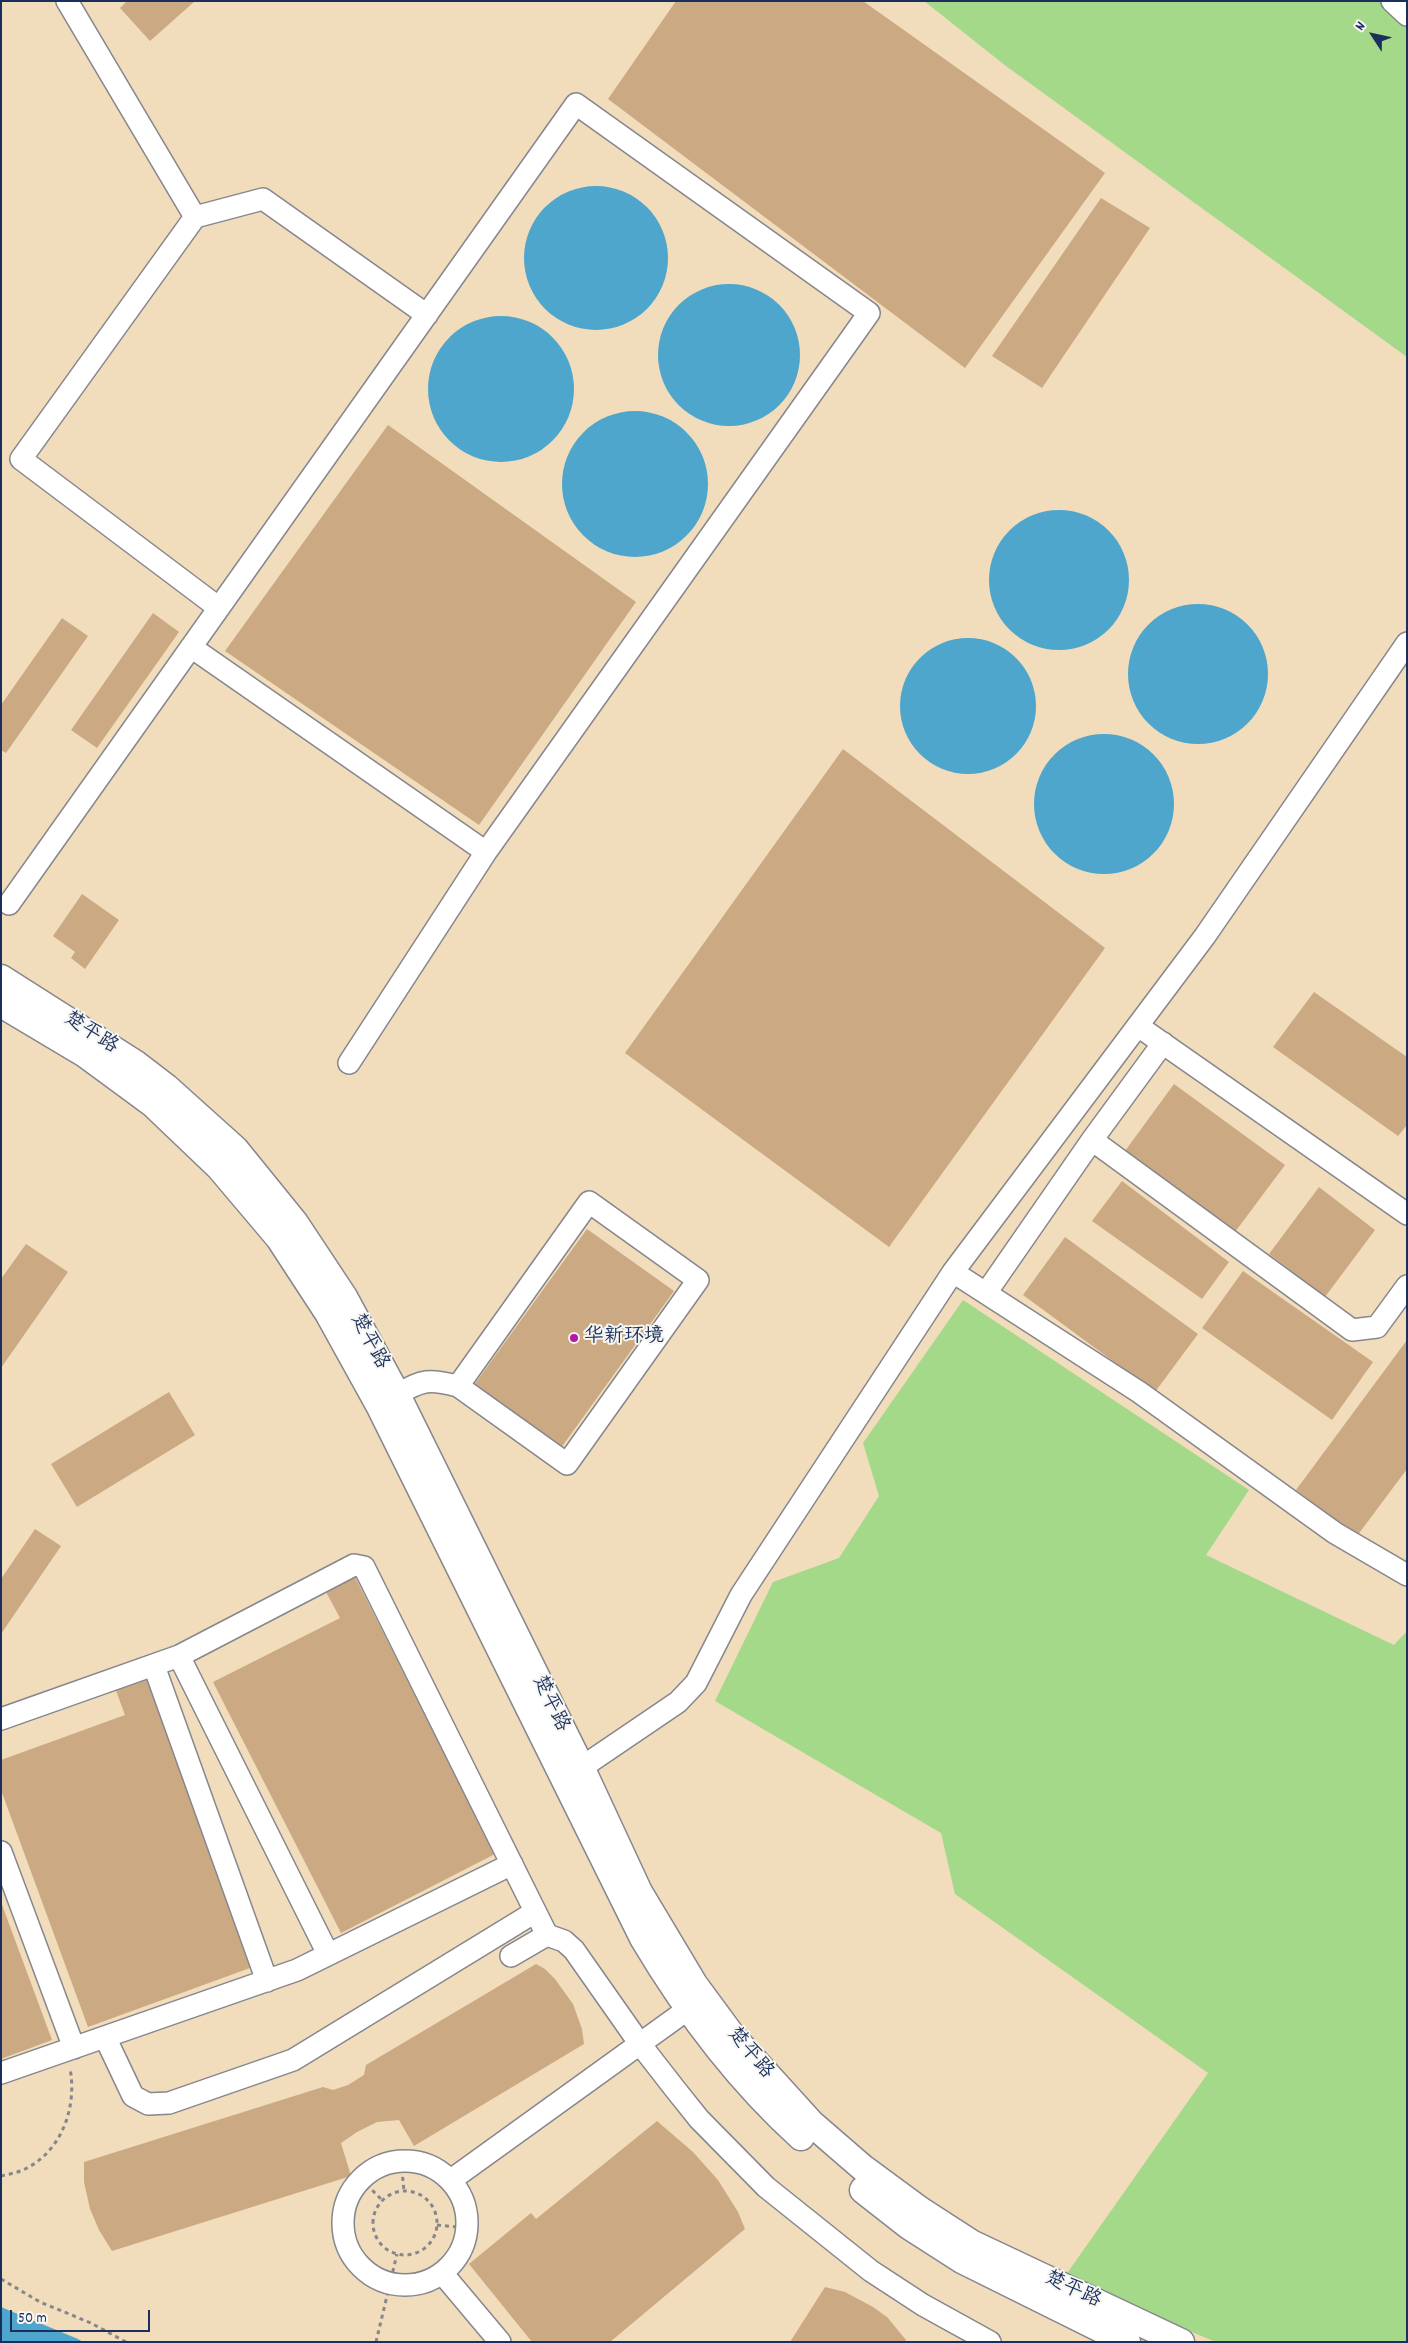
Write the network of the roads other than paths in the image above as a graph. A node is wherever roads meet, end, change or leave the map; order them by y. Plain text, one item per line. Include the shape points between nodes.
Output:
1 (67, 1) edge
2 (1392, 1) edge
3 (1407, 15) edge
4 (195, 218) junction
5 (427, 315) junction
6 (219, 608) junction
7 (1407, 644) edge
8 (191, 647) junction
9 (486, 852) junction
10 (9, 904) dead end
11 (1, 978) edge
12 (1, 1004) edge
13 (1138, 1026) junction
14 (1163, 1043) junction
15 (349, 1063) dead end
16 (1092, 1140) junction
17 (1407, 1214) edge
18 (953, 1272) junction
19 (1407, 1286) edge
20 (986, 1293) junction
21 (458, 1386) junction
22 (397, 1395) junction
23 (1407, 1575) edge
24 (178, 1656) junction
25 (154, 1666) junction
26 (1, 1719) edge
27 (573, 1773) junction
28 (1, 1852) edge
29 (512, 1864) junction
30 (542, 1924) junction
31 (508, 1951) dead end
32 (328, 1954) junction
33 (266, 1982) junction
34 (700, 2008) junction
35 (105, 2037) junction
36 (70, 2049) junction
37 (644, 2049) junction
38 (1, 2073) edge
39 (455, 2186) junction
40 (442, 2273) junction
41 (1133, 2336) edge
42 (500, 2342) edge
43 (990, 2342) edge
44 (1181, 2342) edge

1 - 4 street
2 - 3 street
4 - 5 street via 263,199
4 - 6 street via 21,459
5 - 6 street
5 - 9 street via 576,104 869,312
6 - 8 street
7 - 13 street via 1206,936
8 - 9 street
8 - 10 street
9 - 15 street
11 - 22 main road, 楚平路 via 136,1064 235,1149 295,1223 320,1260 344,1297
12 - 27 main road, 楚平路 via 85,1054 153,1104 219,1167 279,1238 328,1313 380,1406
13 - 14 street
13 - 18 street
14 - 16 street
14 - 17 street
16 - 19 street via 1352,1330 1376,1327
16 - 20 street
18 - 20 street
18 - 27 street via 741,1595 696,1683 678,1702
20 - 23 street via 1139,1392 1335,1533
21 - 21 street via 567,1464 698,1280 589,1202
21 - 22 street via 416,1382
22 - 27 main road, 楚平路
24 - 25 street
24 - 29 street via 354,1565 364,1567
24 - 32 street
25 - 26 street
25 - 33 street
27 - 34 main road, 楚平路 via 643,1938
28 - 36 street
29 - 30 street
29 - 32 street
30 - 31 street
30 - 35 street via 293,2060 169,2103 148,2104 133,2096
30 - 37 street via 574,1950
32 - 33 street
33 - 35 street
34 - 37 street
34 - 41 main road, 楚平路 via 736,2071 768,2106 851,2181 909,2226 987,2273
35 - 36 street
36 - 38 street
37 - 39 street
37 - 43 street via 710,2131 790,2208 884,2280
39 - 40 street via 466,2209 467,2228 462,2248
39 - 40 street via 442,2173 423,2163 401,2161 380,2167 361,2180 345,2210 344,2234 350,2251 360,2265 379,2279 401,2285 423,2282
40 - 42 street
41 - 44 main road, 楚平路

